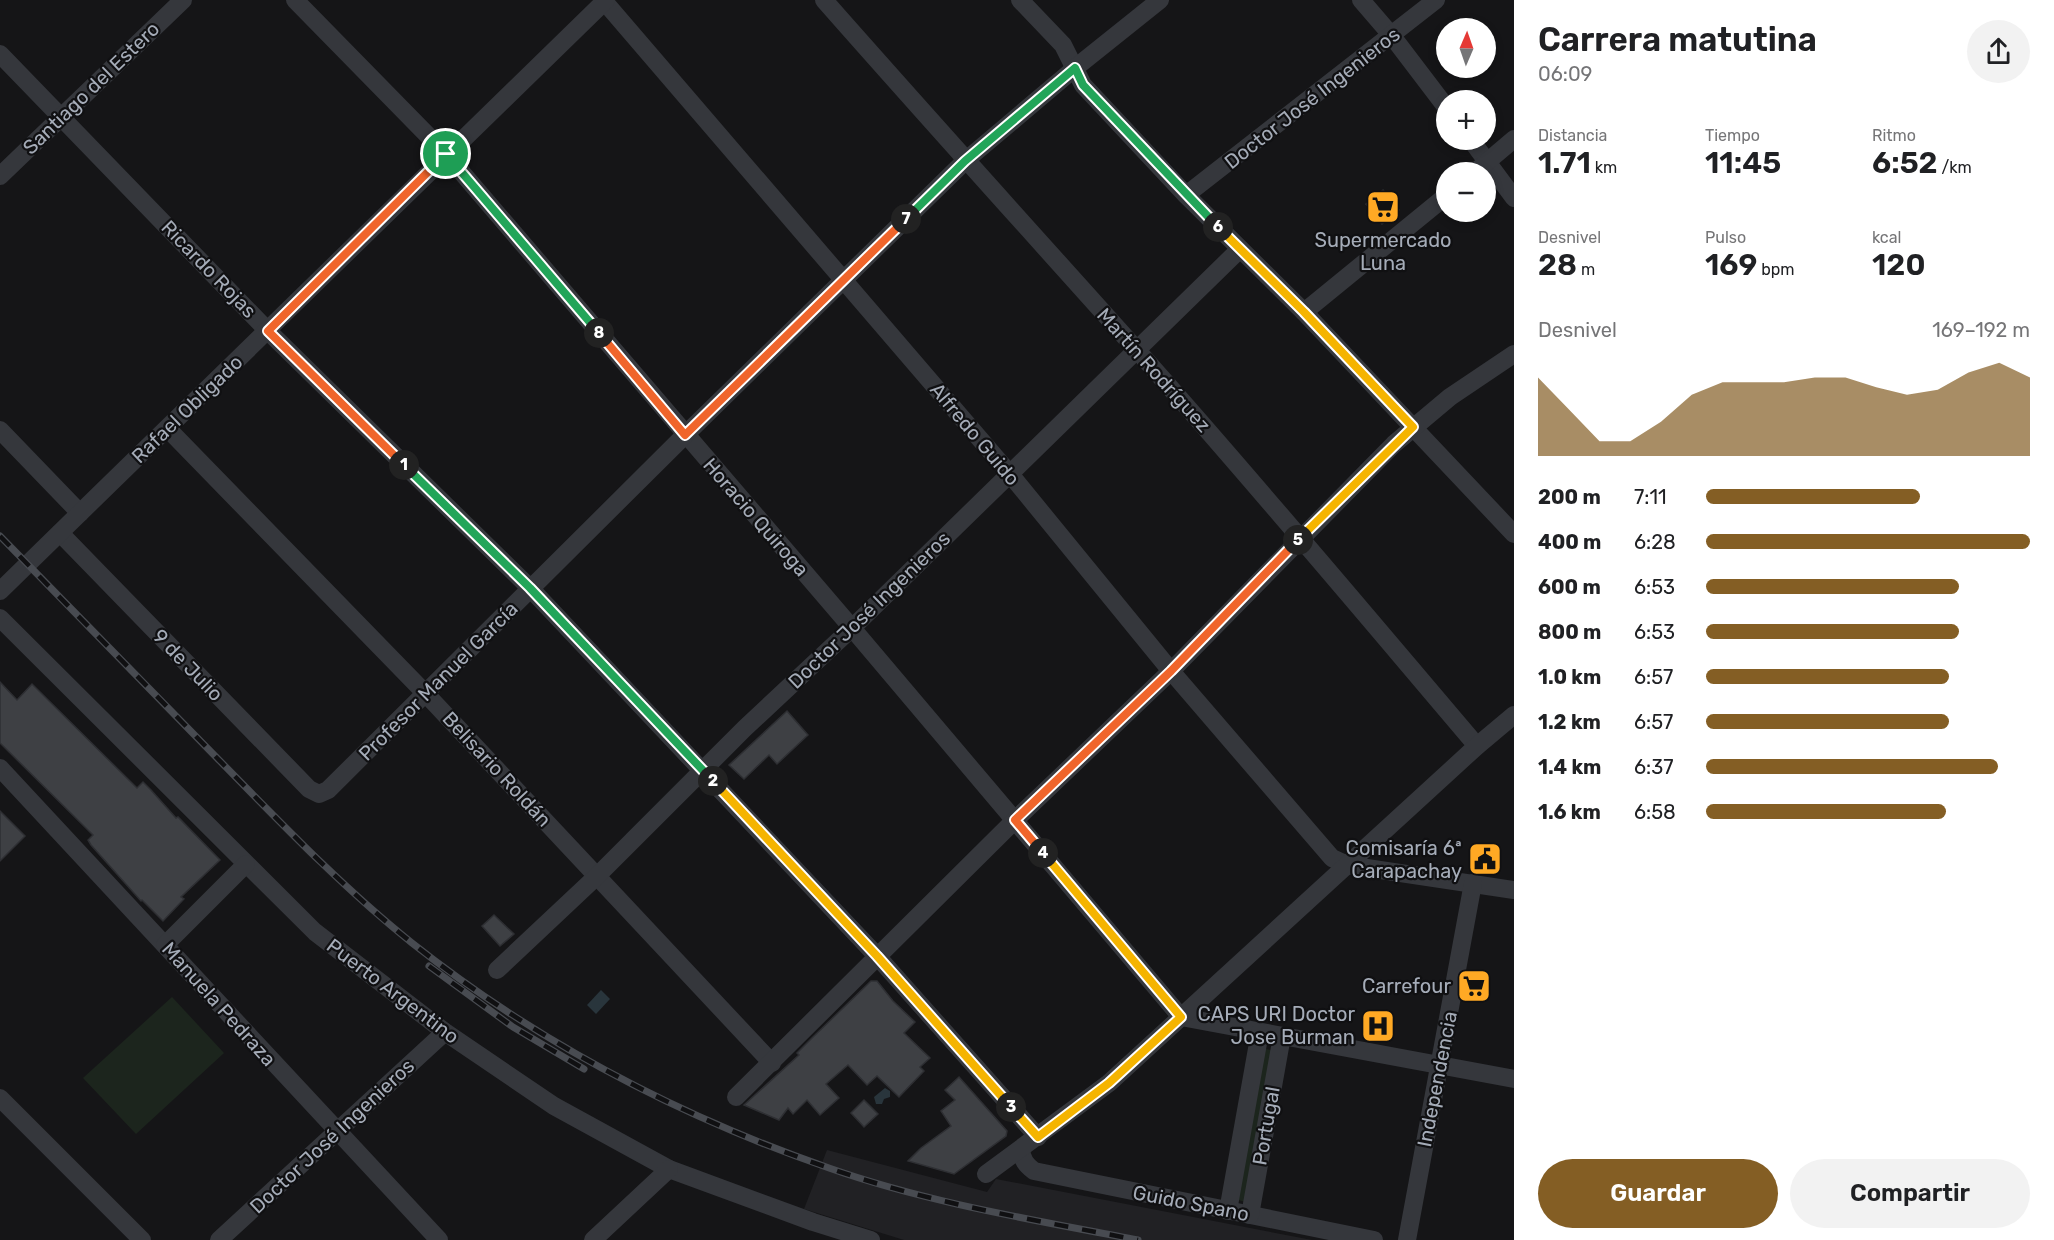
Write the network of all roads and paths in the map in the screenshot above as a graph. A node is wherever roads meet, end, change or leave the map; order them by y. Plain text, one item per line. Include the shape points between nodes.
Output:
1 (183, 0) edge
2 (295, 0) edge
3 (604, 0) edge
4 (824, 0) edge
5 (1020, 0) edge
6 (1160, 0) edge
7 (1361, 0) edge
8 (1436, 0) edge
9 (1392, 36) junction
10 (0, 54) edge
11 (1075, 68) junction
12 (1436, 94) edge
13 (61, 118) junction
14 (1514, 139) edge
15 (446, 154) junction
16 (965, 161) junction
17 (1487, 162) edge
18 (0, 177) edge
19 (1496, 181) edge
20 (1186, 195) junction
21 (1514, 198) edge
22 (1436, 204) edge
23 (1240, 249) junction
24 (844, 280) junction
25 (1304, 312) junction
26 (268, 331) junction
27 (1137, 350) junction
28 (1514, 354) edge
29 (1413, 427) junction
30 (168, 429) junction
31 (0, 430) edge
32 (685, 435) junction
33 (1010, 474) junction
34 (80, 513) junction
35 (60, 533) junction
36 (1514, 534) edge
37 (1300, 537) junction
38 (530, 588) junction
39 (0, 591) edge
40 (0, 618) edge
41 (852, 628) junction
42 (1171, 671) junction
43 (426, 694) junction
44 (1514, 715) edge
45 (1477, 746) junction
46 (0, 768) edge
47 (703, 771) junction
48 (319, 794) joint
49 (1015, 820) junction
50 (246, 864) junction
51 (1347, 865) junction
52 (597, 876) junction
53 (1473, 883) junction
54 (1514, 890) edge
55 (165, 945) junction
56 (877, 956) junction
57 (497, 970) dead end
58 (1181, 1017) junction
59 (445, 1032) junction
60 (1260, 1032) junction
61 (1282, 1036) junction
62 (772, 1063) junction
63 (1440, 1065) junction
64 (1514, 1079) edge
65 (736, 1097) dead end
66 (0, 1098) edge
67 (336, 1131) junction
68 (1038, 1137) junction
69 (1021, 1149) junction
70 (669, 1169) junction
71 (986, 1174) dead end
72 (1228, 1211) junction
73 (1250, 1215) junction
74 (141, 1240) edge
75 (219, 1240) edge
76 (439, 1240) edge
77 (593, 1240) edge
78 (871, 1240) edge
79 (1374, 1240) edge
80 (1407, 1240) edge

1 - 13 street, Santiago del Estero
2 - 15 street, Horacio Quiroga
3 - 15 street, Rafael Obligado
3 - 24 street, Alfredo Guido
4 - 16 street, Martín Rodríguez
5 - 11 street via 1063,45
6 - 11 street, Profesor Manuel García
7 - 9 street
8 - 9 street, Doctor José Ingenieros
9 - 12 street
9 - 20 street, Doctor José Ingenieros
10 - 13 street, Ricardo Rojas
11 - 16 street, Profesor Manuel García
11 - 20 street via 1083,85
13 - 18 street, Santiago del Estero
13 - 26 street, Ricardo Rojas
14 - 17 street
15 - 26 street, Rafael Obligado
15 - 32 street, Horacio Quiroga
16 - 24 street, Profesor Manuel García
16 - 27 street, Martín Rodríguez
19 - 21 street
20 - 23 street
22 - 25 street
23 - 25 street
23 - 27 street, Doctor José Ingenieros
24 - 32 street, Profesor Manuel García
24 - 33 street, Alfredo Guido
25 - 29 street
26 - 30 street, Rafael Obligado
26 - 38 street, Ricardo Rojas
27 - 33 street, Doctor José Ingenieros
27 - 37 street, Martín Rodríguez
28 - 29 street
29 - 36 street
29 - 37 street
30 - 34 street, Rafael Obligado
30 - 43 street, Belisario Roldán
31 - 34 street
32 - 38 street, Profesor Manuel García
32 - 41 street, Horacio Quiroga
33 - 41 street, Doctor José Ingenieros
33 - 42 street, Alfredo Guido
34 - 35 street, Rafael Obligado
35 - 39 street, Rafael Obligado
35 - 48 street, 9 de Julio via 309,789
37 - 42 street
37 - 45 street, Martín Rodríguez
38 - 43 street, Profesor Manuel García
38 - 47 street, Ricardo Rojas
40 - 50 street, Puerto Argentino
41 - 47 street, Doctor José Ingenieros
41 - 49 street, Horacio Quiroga
42 - 49 street
42 - 51 street, Alfredo Guido via 1332,858
43 - 48 street, Profesor Manuel García via 328,790
43 - 52 street, Belisario Roldán
44 - 45 street
45 - 51 street
46 - 55 street, Manuela Pedraza
47 - 52 street, Doctor José Ingenieros
47 - 56 street, Ricardo Rojas
49 - 56 street
49 - 58 street, Horacio Quiroga
50 - 55 street
50 - 59 street, Puerto Argentino via 315,932
51 - 53 street
51 - 58 street
52 - 57 street, Doctor José Ingenieros
52 - 62 street, Belisario Roldán
53 - 54 street
53 - 63 street, Independencia
55 - 67 street, Manuela Pedraza
56 - 62 street
56 - 68 street, Ricardo Rojas
58 - 60 street
58 - 68 street via 1109,1083
59 - 67 street, Doctor José Ingenieros
59 - 70 street, Puerto Argentino via 554,1106
60 - 61 street
60 - 72 street, Portugal
61 - 63 street
61 - 73 street, Portugal
62 - 65 street
63 - 64 street
63 - 80 street, Independencia
66 - 74 street
67 - 75 street, Doctor José Ingenieros
67 - 76 street, Manuela Pedraza
68 - 69 street
69 - 71 street
69 - 72 street, Guido Spano via 1026,1165 1034,1171
70 - 77 street
70 - 78 street, Puerto Argentino
72 - 73 street, Guido Spano
73 - 79 street, Guido Spano

